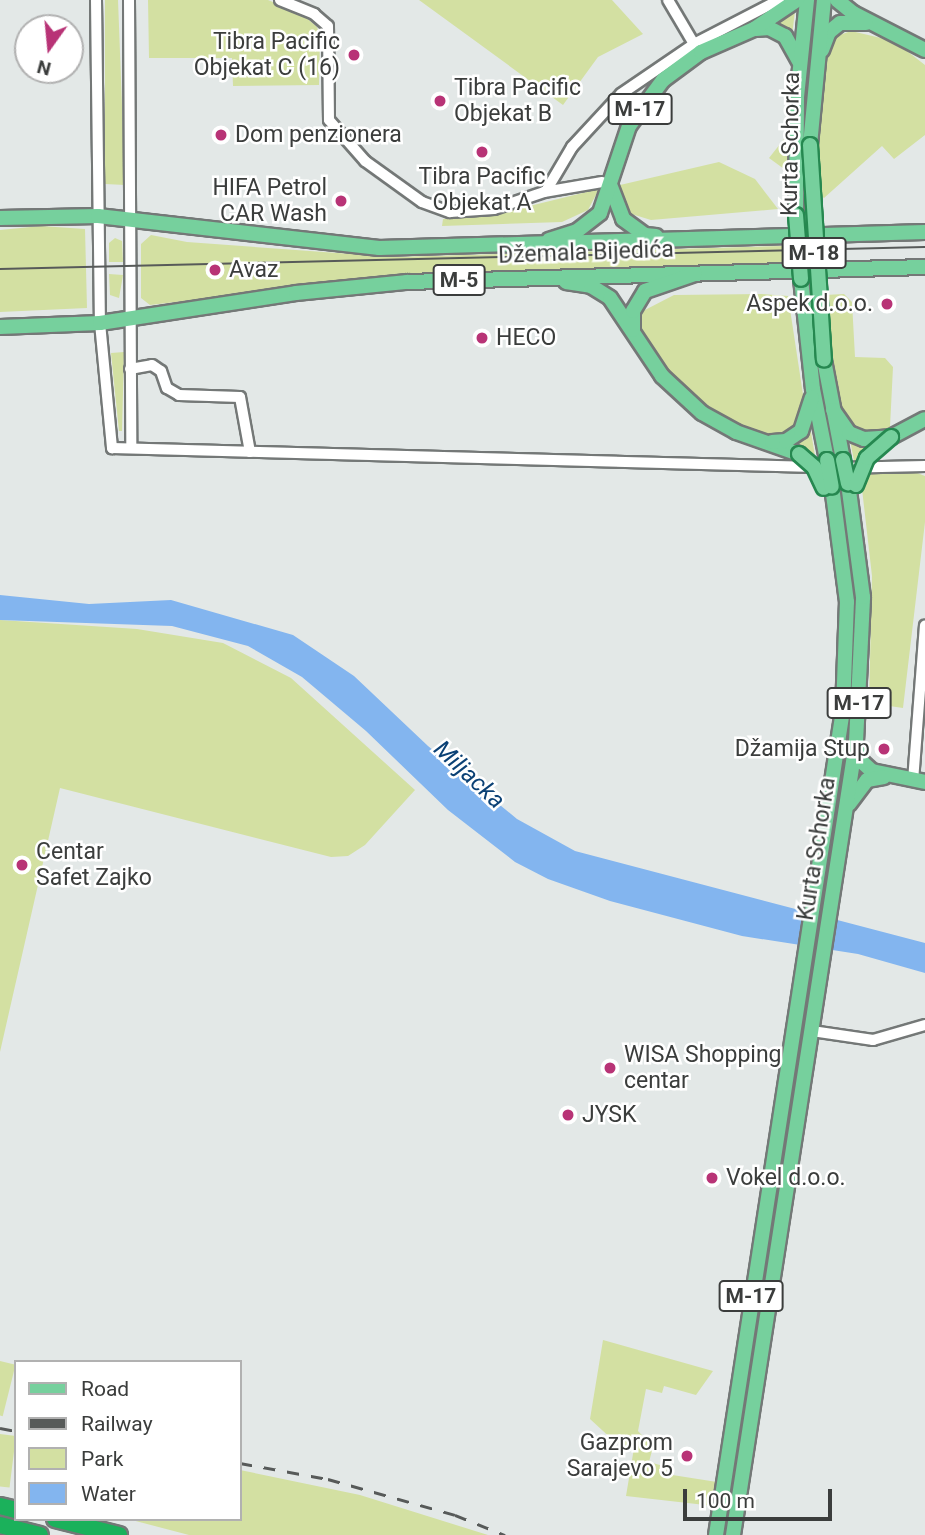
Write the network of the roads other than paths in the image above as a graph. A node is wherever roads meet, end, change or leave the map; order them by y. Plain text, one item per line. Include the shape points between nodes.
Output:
1 (96, 0) edge
2 (129, 0) edge
3 (280, 0) edge
4 (668, 0) edge
5 (779, 0) edge
6 (797, 0) edge
7 (807, 0) edge
8 (824, 0) edge
9 (837, 0) edge
10 (885, 26) junction
11 (754, 29) junction
12 (697, 48) junction
13 (925, 50) edge
14 (799, 63) junction
15 (814, 69) junction
16 (804, 97) junction
17 (606, 185) junction
18 (547, 191) junction
19 (98, 216) junction
20 (0, 218) edge
21 (131, 219) junction
22 (925, 232) edge
23 (710, 241) junction
24 (538, 245) junction
25 (925, 267) edge
26 (697, 272) junction
27 (548, 276) junction
28 (132, 318) junction
29 (100, 323) junction
30 (0, 327) edge
31 (633, 330) junction
32 (817, 361) junction
33 (130, 369) junction
34 (813, 389) junction
35 (833, 410) junction
36 (925, 419) edge
37 (891, 437) junction
38 (767, 442) junction
39 (131, 448) junction
40 (250, 452) junction
41 (925, 466) edge
42 (852, 484) junction
43 (828, 487) junction
44 (852, 507) joint
45 (925, 625) edge
46 (856, 742) junction
47 (884, 777) junction
48 (919, 781) edge
49 (847, 808) junction
50 (925, 1025) edge
51 (812, 1031) junction
52 (63, 1521) edge
53 (0, 1526) edge
54 (86, 1527) junction
55 (23, 1535) edge
56 (40, 1535) edge
57 (119, 1535) edge
58 (134, 1535) edge
59 (716, 1535) edge
60 (733, 1535) edge

1 - 19 street
2 - 21 street
3 - 18 street via 314,14 328,26 329,120 382,175 422,202 450,212 494,209
4 - 12 street
5 - 12 street
6 - 11 main road
7 - 14 main road, Kurta Schorka
8 - 15 main road, Kurta Schorka / M-18
9 - 10 main road via 853,13
10 - 13 main road
10 - 15 main road via 840,23 825,40
11 - 12 main road, M-17
11 - 14 main road via 769,28 785,36
12 - 17 main road, M-17 via 638,111
12 - 18 street via 594,118
14 - 16 main road, Kurta Schorka
15 - 16 main road, Kurta Schorka / M-18
16 - 32 main road, Kurta Schorka / M-18, bridge
17 - 18 street
17 - 23 main road via 617,212 633,229 645,235
17 - 24 main road via 600,213 586,226
19 - 20 main road, Džemala Bijedića / M-5
19 - 21 main road, Džemala Bijedića / M-5
19 - 29 street
21 - 24 main road, Džemala Bijedića / M-5 via 357,247
21 - 28 street
22 - 23 main road, Džemala Bijedića
23 - 24 main road, Džemala Bijedića / M-5
25 - 26 main road, Džemala Bijedića / M-5
26 - 27 main road, Džemala Bijedića / M-5
26 - 31 main road via 683,281 645,291 633,311
27 - 28 main road, Džemala Bijedića / M-5 via 331,289
27 - 31 main road via 601,291
28 - 29 main road, Džemala Bijedića / M-5
28 - 33 street
29 - 30 main road, Džemala Bijedića / M-5
29 - 39 street via 112,448
31 - 38 main road via 650,360 686,400 720,424
32 - 34 main road, Kurta Schorka
32 - 35 main road, Kurta Schorka / M-18
33 - 39 street
33 - 40 street via 152,365 161,371 167,388 178,395 240,397
34 - 38 main road via 801,431 786,441
34 - 43 main road, Kurta Schorka, bridge
35 - 37 main road, bridge via 849,433 874,439
35 - 42 main road, Kurta Schorka / M-18, bridge
36 - 37 main road
37 - 42 main road, bridge via 867,458
38 - 43 main road, bridge via 799,454
39 - 40 street
40 - 41 street via 469,461
42 - 44 main road, Kurta Schorka / M-18
43 - 59 main road, Kurta Schorka / M-17 via 835,502 847,602 847,673 815,909
44 - 46 main road, Kurta Schorka / M-17 via 863,597
45 - 48 street
46 - 47 main road via 862,762
46 - 49 main road, Kurta Schorka / M-17
47 - 48 main road
47 - 49 main road via 867,780
49 - 51 main road, Kurta Schorka / M-17
50 - 51 street via 873,1040
51 - 60 main road, Kurta Schorka / M-17
52 - 54 highway
53 - 55 highway
53 - 56 highway
54 - 57 highway
54 - 58 highway

